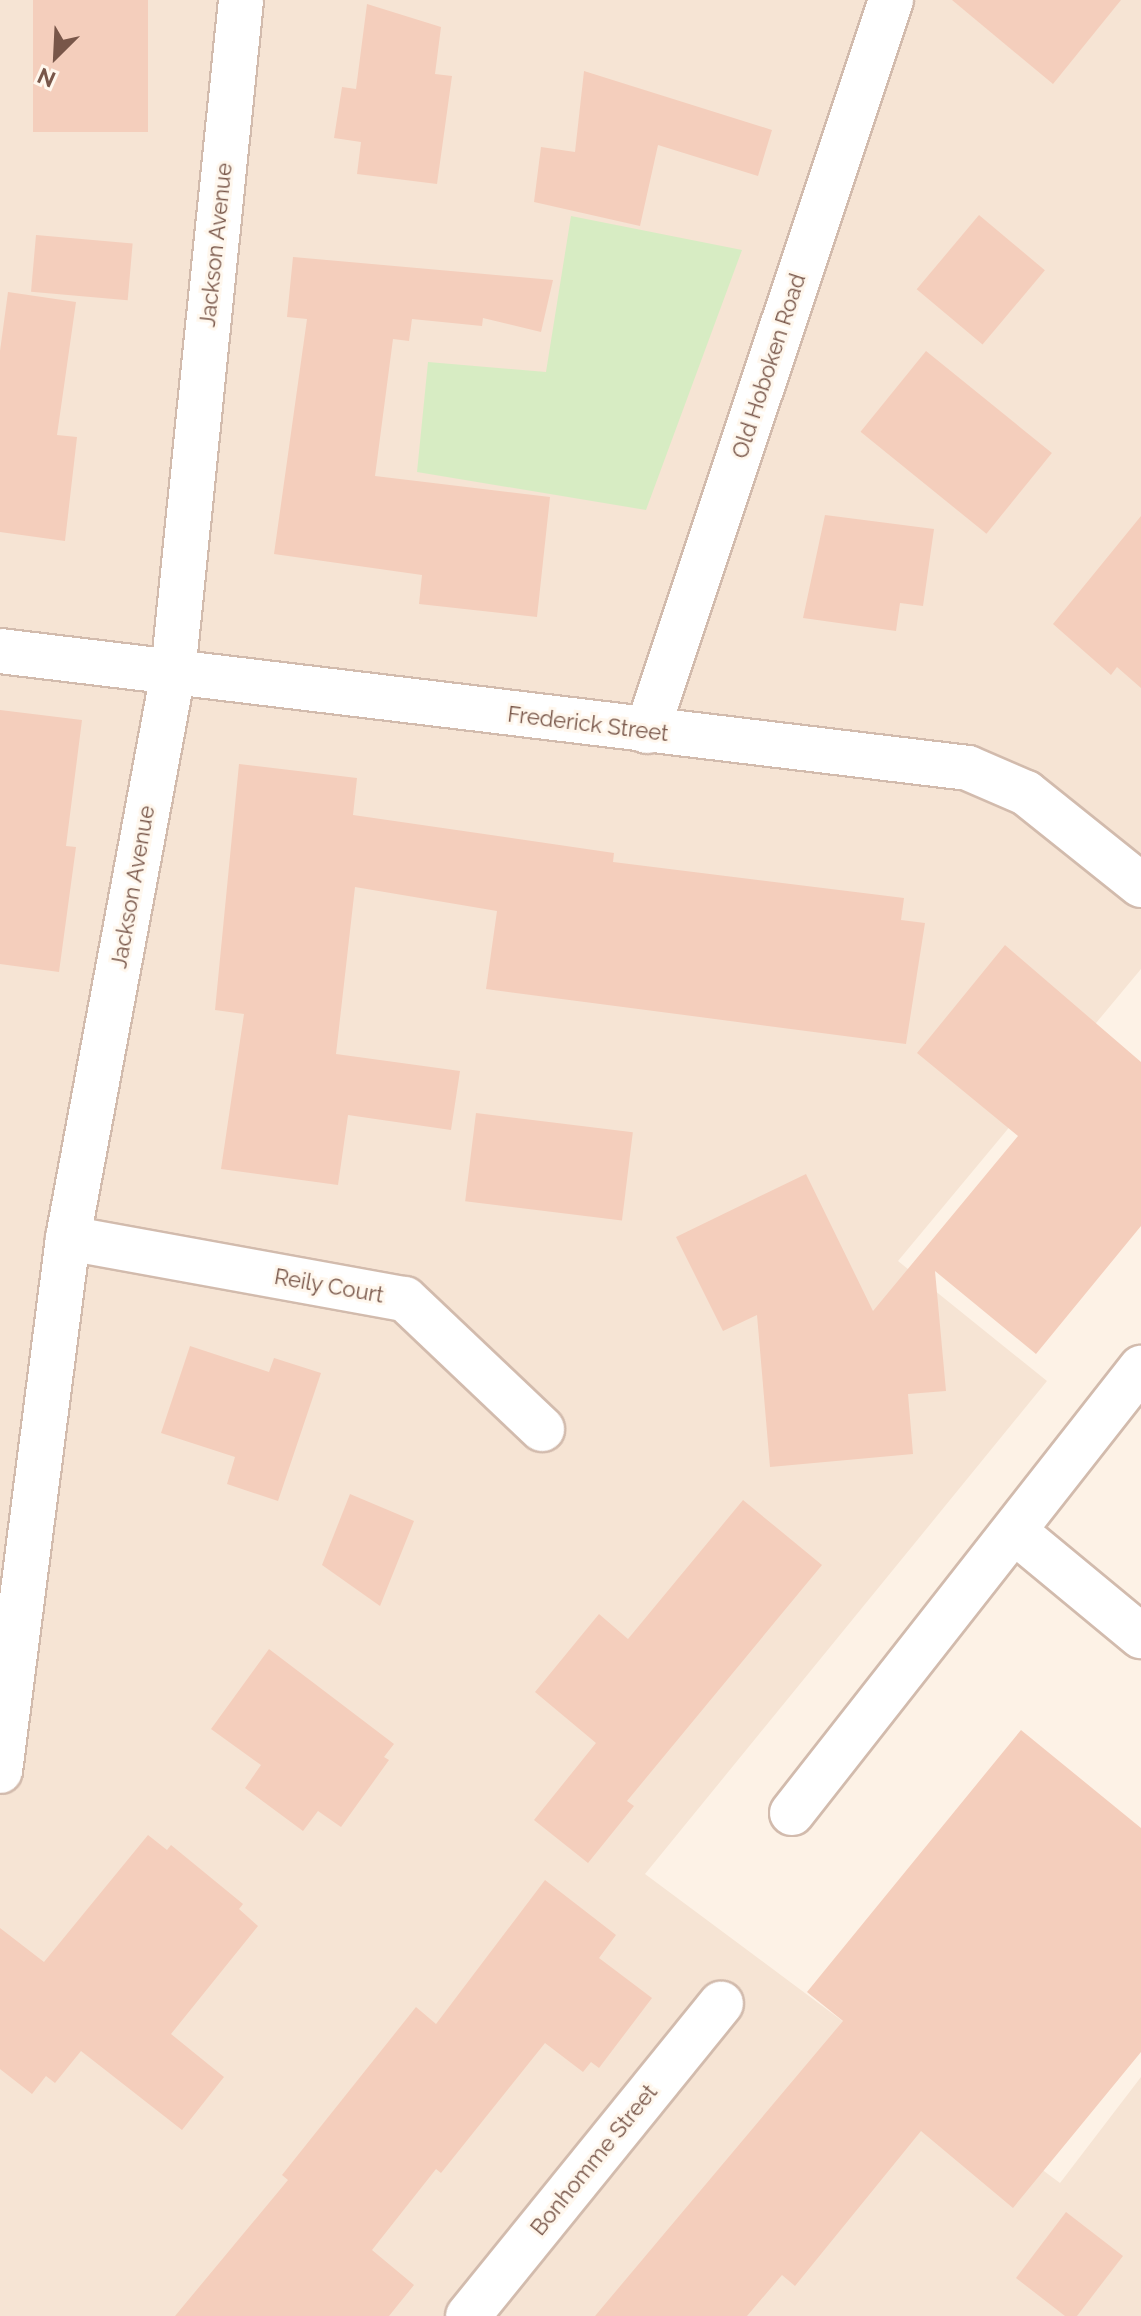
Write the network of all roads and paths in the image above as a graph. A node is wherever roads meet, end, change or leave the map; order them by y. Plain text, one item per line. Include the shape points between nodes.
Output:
1 (241, 0) edge
2 (891, 0) edge
3 (0, 651) edge
4 (173, 673) junction
5 (647, 731) junction
6 (1141, 885) edge
7 (68, 1238) junction
8 (1141, 1368) edge
9 (542, 1429) dead end
10 (1014, 1531) junction
11 (1141, 1636) edge
12 (0, 1771) edge
13 (792, 1813) dead end
14 (721, 2004) dead end
15 (468, 2316) edge

1 - 4 street, Jackson Avenue
2 - 5 street, Old Hoboken Road
3 - 4 street, Frederick Street
4 - 5 street, Frederick Street
4 - 7 street, Jackson Avenue
5 - 6 street, Frederick Street via 968,768 1026,793
7 - 9 street, Reily Court via 405,1299
7 - 12 street, Jackson Avenue
8 - 10 street
10 - 11 street
10 - 13 street
14 - 15 street, Bonhomme Street

